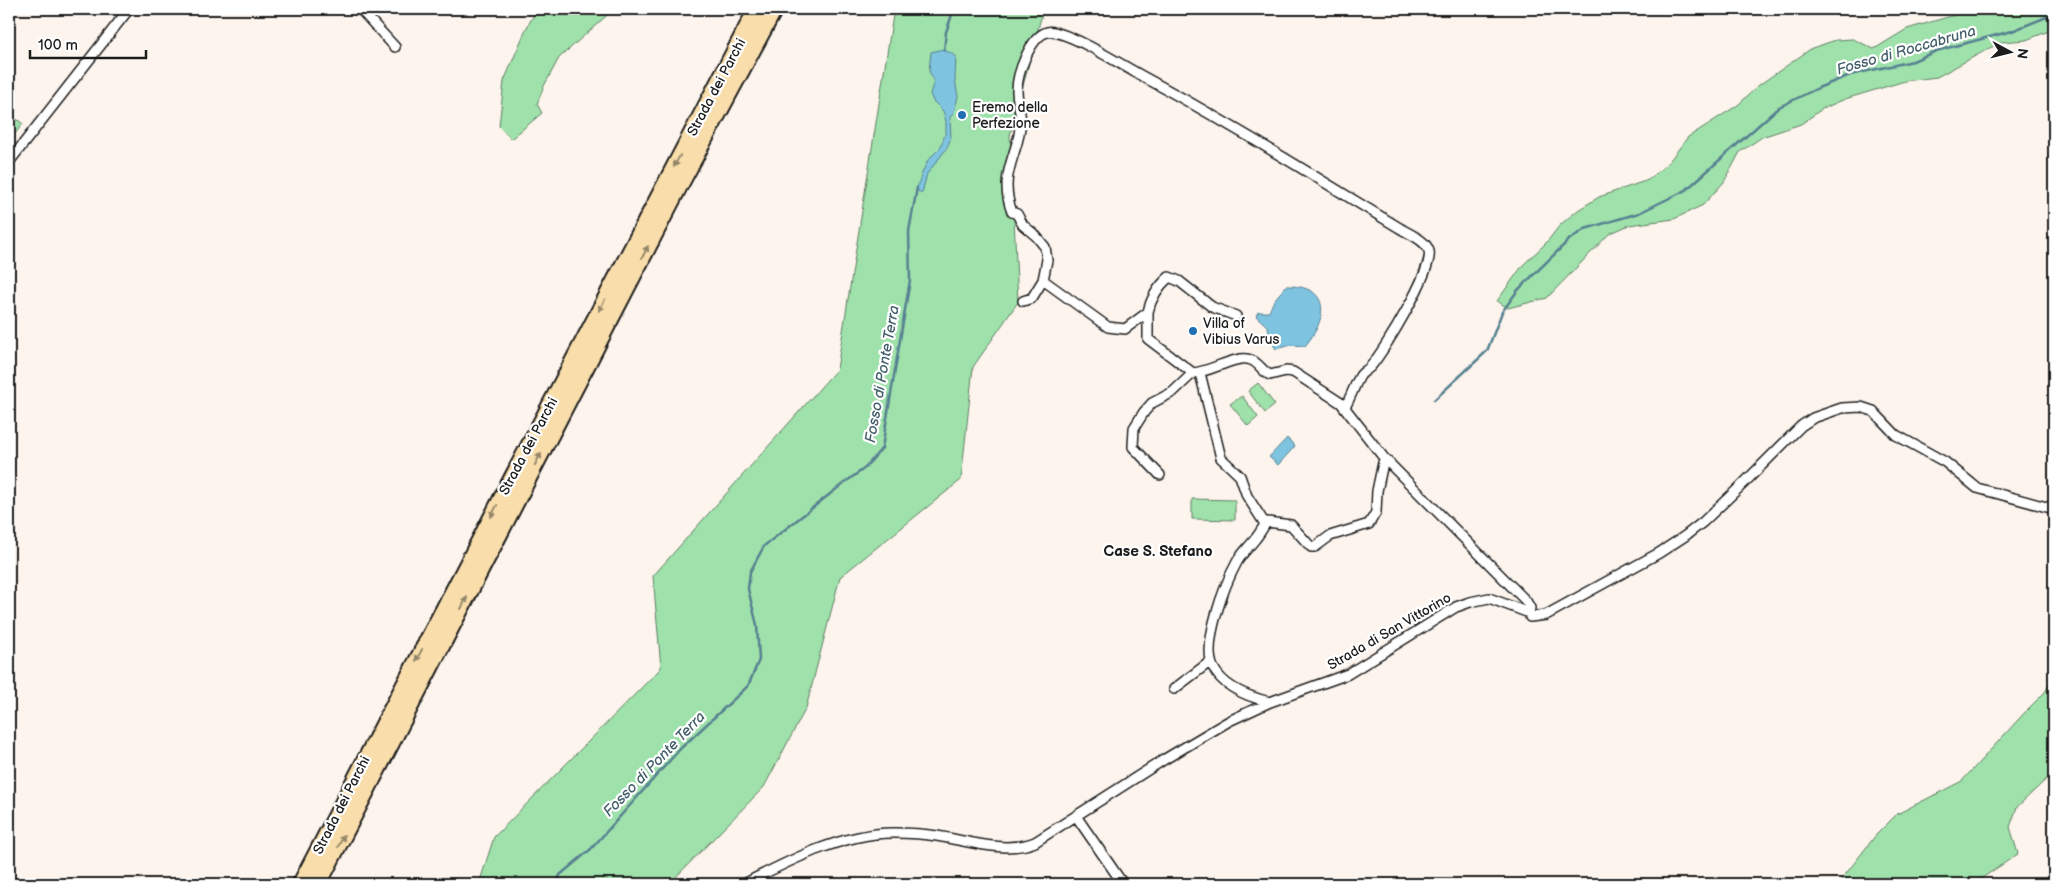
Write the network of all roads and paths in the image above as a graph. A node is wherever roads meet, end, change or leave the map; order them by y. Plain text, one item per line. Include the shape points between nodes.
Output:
1 (129, 9) edge
2 (360, 9) edge
3 (757, 9) edge
4 (774, 9) edge
5 (395, 47) dead end
6 (9, 162) edge
7 (1042, 280) junction
8 (1023, 301) dead end
9 (1148, 312) junction
10 (1236, 316) dead end
11 (1196, 373) junction
12 (1345, 407) junction
13 (1384, 458) junction
14 (1160, 475) dead end
15 (2054, 509) edge
16 (1265, 524) junction
17 (1529, 613) junction
18 (1211, 661) junction
19 (1174, 689) dead end
20 (1270, 702) junction
21 (1076, 816) junction
22 (301, 884) edge
23 (318, 884) edge
24 (744, 884) edge
25 (1123, 884) edge

1 - 6 street
2 - 5 street
3 -> 22 highway, Strada dei Parchi
23 -> 4 highway, Strada dei Parchi via 670,203
7 - 8 street via 1032,298
7 - 9 street via 1108,327 1125,329
7 - 12 street via 1046,249 1012,212 1007,183 1020,125 1018,80 1032,46 1043,34 1051,32 1074,40 1176,95 1426,245 1429,260 1421,282 1375,360 1360,375
9 - 10 street via 1153,298 1169,277 1212,307
9 - 11 street via 1148,339
11 - 12 street via 1247,358 1270,375 1293,372
11 - 14 street via 1171,394 1150,404 1134,428 1133,447
11 - 16 street via 1222,458 1240,476 1247,496
12 - 13 street
13 - 16 street via 1376,512 1366,526 1330,536 1311,547 1291,525
13 - 17 street via 1526,601
15 - 17 street, Strada di San Vittorino via 1977,488 1945,462 1892,432 1870,410 1842,408 1813,418 1801,426 1707,518 1671,546 1546,615 1533,618
16 - 18 street via 1234,569 1213,625
17 - 20 street, Strada di San Vittorino via 1494,599 1465,603 1348,674
18 - 19 street
18 - 20 street via 1218,674 1230,685
20 - 21 street, Strada di San Vittorino via 1229,721
21 - 24 street, Strada di San Vittorino via 1038,840 1021,846 990,845 916,833 871,835 816,850
21 - 25 street

